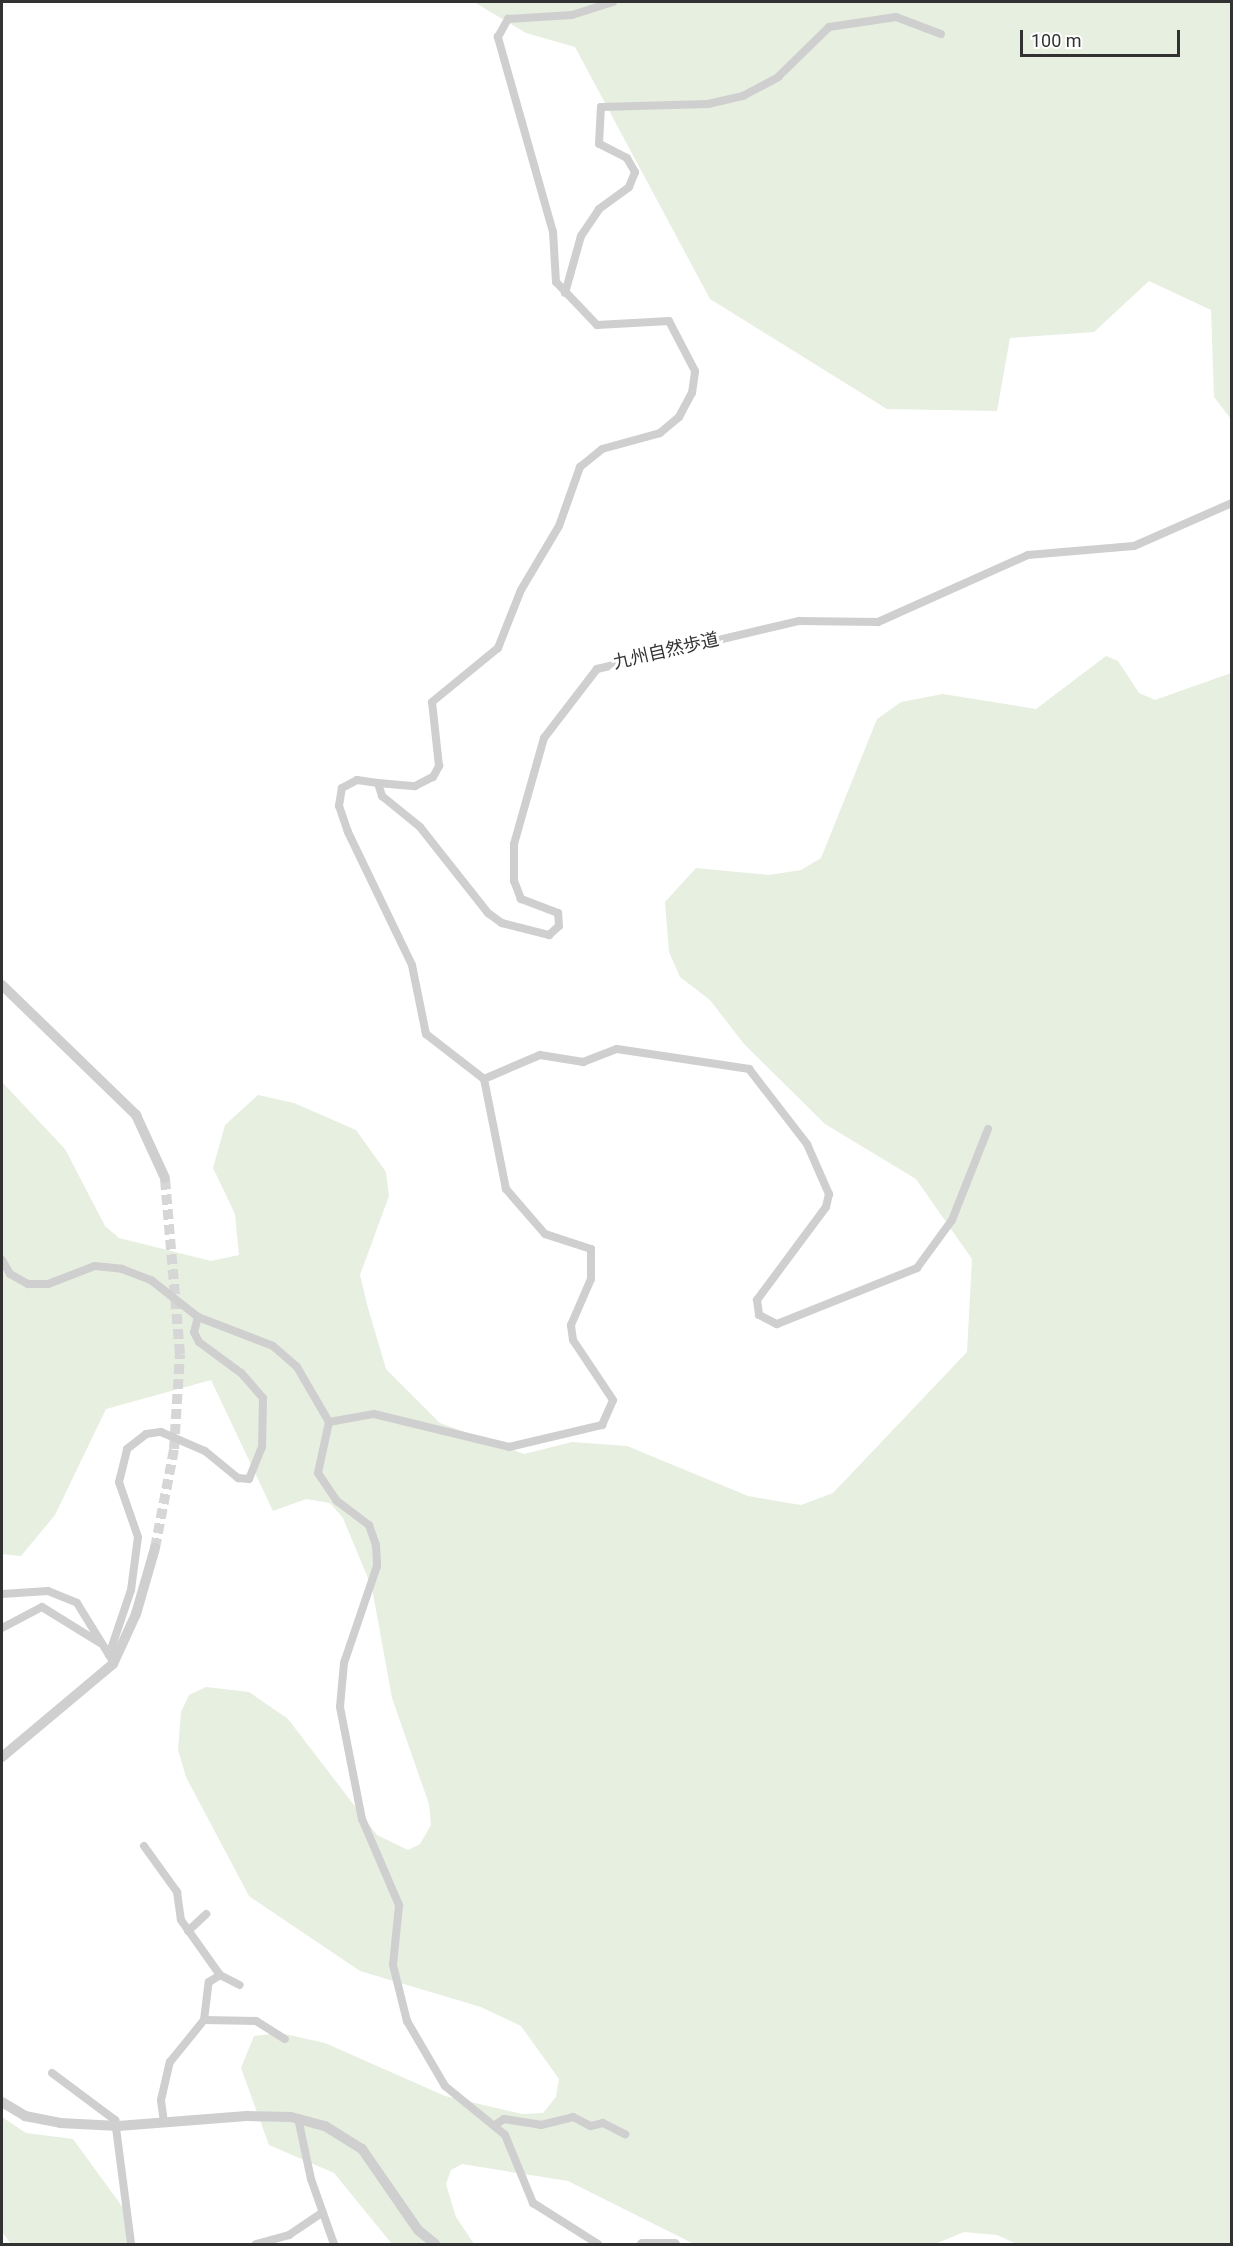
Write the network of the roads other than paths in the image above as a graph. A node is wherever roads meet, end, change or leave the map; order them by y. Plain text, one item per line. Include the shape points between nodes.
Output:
1 (613, 2) edge
2 (941, 34) dead end
3 (565, 293) junction
4 (1232, 503) edge
5 (378, 783) junction
6 (2, 985) edge
7 (484, 1079) junction
8 (988, 1129) dead end
9 (165, 1178) tunnel mouth
10 (2, 1260) edge
11 (198, 1317) junction
12 (329, 1422) junction
13 (155, 1548) tunnel mouth
14 (2, 1594) edge
15 (2, 1628) edge
16 (102, 1644) junction
17 (111, 1660) junction
18 (2, 1757) edge
19 (144, 1846) dead end
20 (206, 1914) dead end
21 (189, 1930) junction
22 (220, 1975) junction
23 (240, 1985) dead end
24 (204, 2020) junction
25 (285, 2039) dead end
26 (52, 2073) dead end
27 (2, 2102) edge
28 (298, 2118) junction
29 (164, 2122) junction
30 (495, 2125) junction
31 (118, 2126) junction
32 (625, 2134) dead end
33 (322, 2213) junction
34 (130, 2244) edge
35 (256, 2244) edge
36 (334, 2244) edge
37 (435, 2244) edge
38 (598, 2244) edge
39 (642, 2244) edge
40 (675, 2244) edge

1 - 3 street via 572,15 508,20 498,37 553,232 556,282
2 - 3 street via 896,17 829,27 778,76 743,96 708,104 601,107 599,144 627,158 635,172 629,187 599,209 582,236
3 - 5 street via 597,325 669,321 695,371 692,393 679,417 660,433 602,449 580,466 559,526 521,590 498,648 432,702 439,766 433,777 415,786
4 - 5 street, 九州自然歩道 via 1134,546 1028,555 878,622 800,621 597,669 544,738 514,844 514,881 521,899 558,913 559,926 549,935 502,923 488,913 420,826 382,796
5 - 7 street via 349,783 342,788 339,806 412,965 426,1034
6 - 9 street via 136,1115
7 - 8 street via 540,1054 583,1062 617,1049 748,1069 807,1144 829,1194 826,1207 758,1300 759,1315 777,1324 917,1268 952,1220
7 - 12 street via 506,1189 545,1234 591,1249 591,1279 571,1325 573,1340 606,1383 613,1400 608,1413 595,1427 509,1447 374,1414
10 - 11 street via 10,1274 28,1284 48,1284 95,1266 122,1269 152,1280
11 - 12 street via 239,1329 279,1351 297,1367
11 - 17 street via 194,1332 199,1342 241,1373 263,1398 262,1447 249,1479 238,1478 205,1451 161,1432 146,1434 127,1449 119,1482 138,1537 131,1590
12 - 30 street via 318,1473 337,1502 369,1525 376,1545 377,1566 344,1663 340,1707 362,1819 399,1905 393,1965 398,1989 407,2021 445,2086
13 - 17 street via 136,1614
14 - 16 street via 48,1592 77,1603
15 - 16 street via 42,1607
16 - 17 street
17 - 18 street
19 - 21 street via 177,1892
20 - 21 street
21 - 22 street
22 - 23 street
22 - 24 street via 209,1982
24 - 25 street via 256,2021
24 - 29 street via 170,2062 161,2100
26 - 31 street via 105,2109
27 - 31 street via 45,2121
28 - 29 street
28 - 33 street
28 - 37 street via 325,2126 362,2149 418,2230
29 - 31 street
30 - 32 street via 504,2120 541,2125 573,2117 591,2126 603,2123
30 - 38 street via 509,2142 533,2203
31 - 34 street
33 - 35 street via 289,2235
33 - 36 street
39 - 40 street

